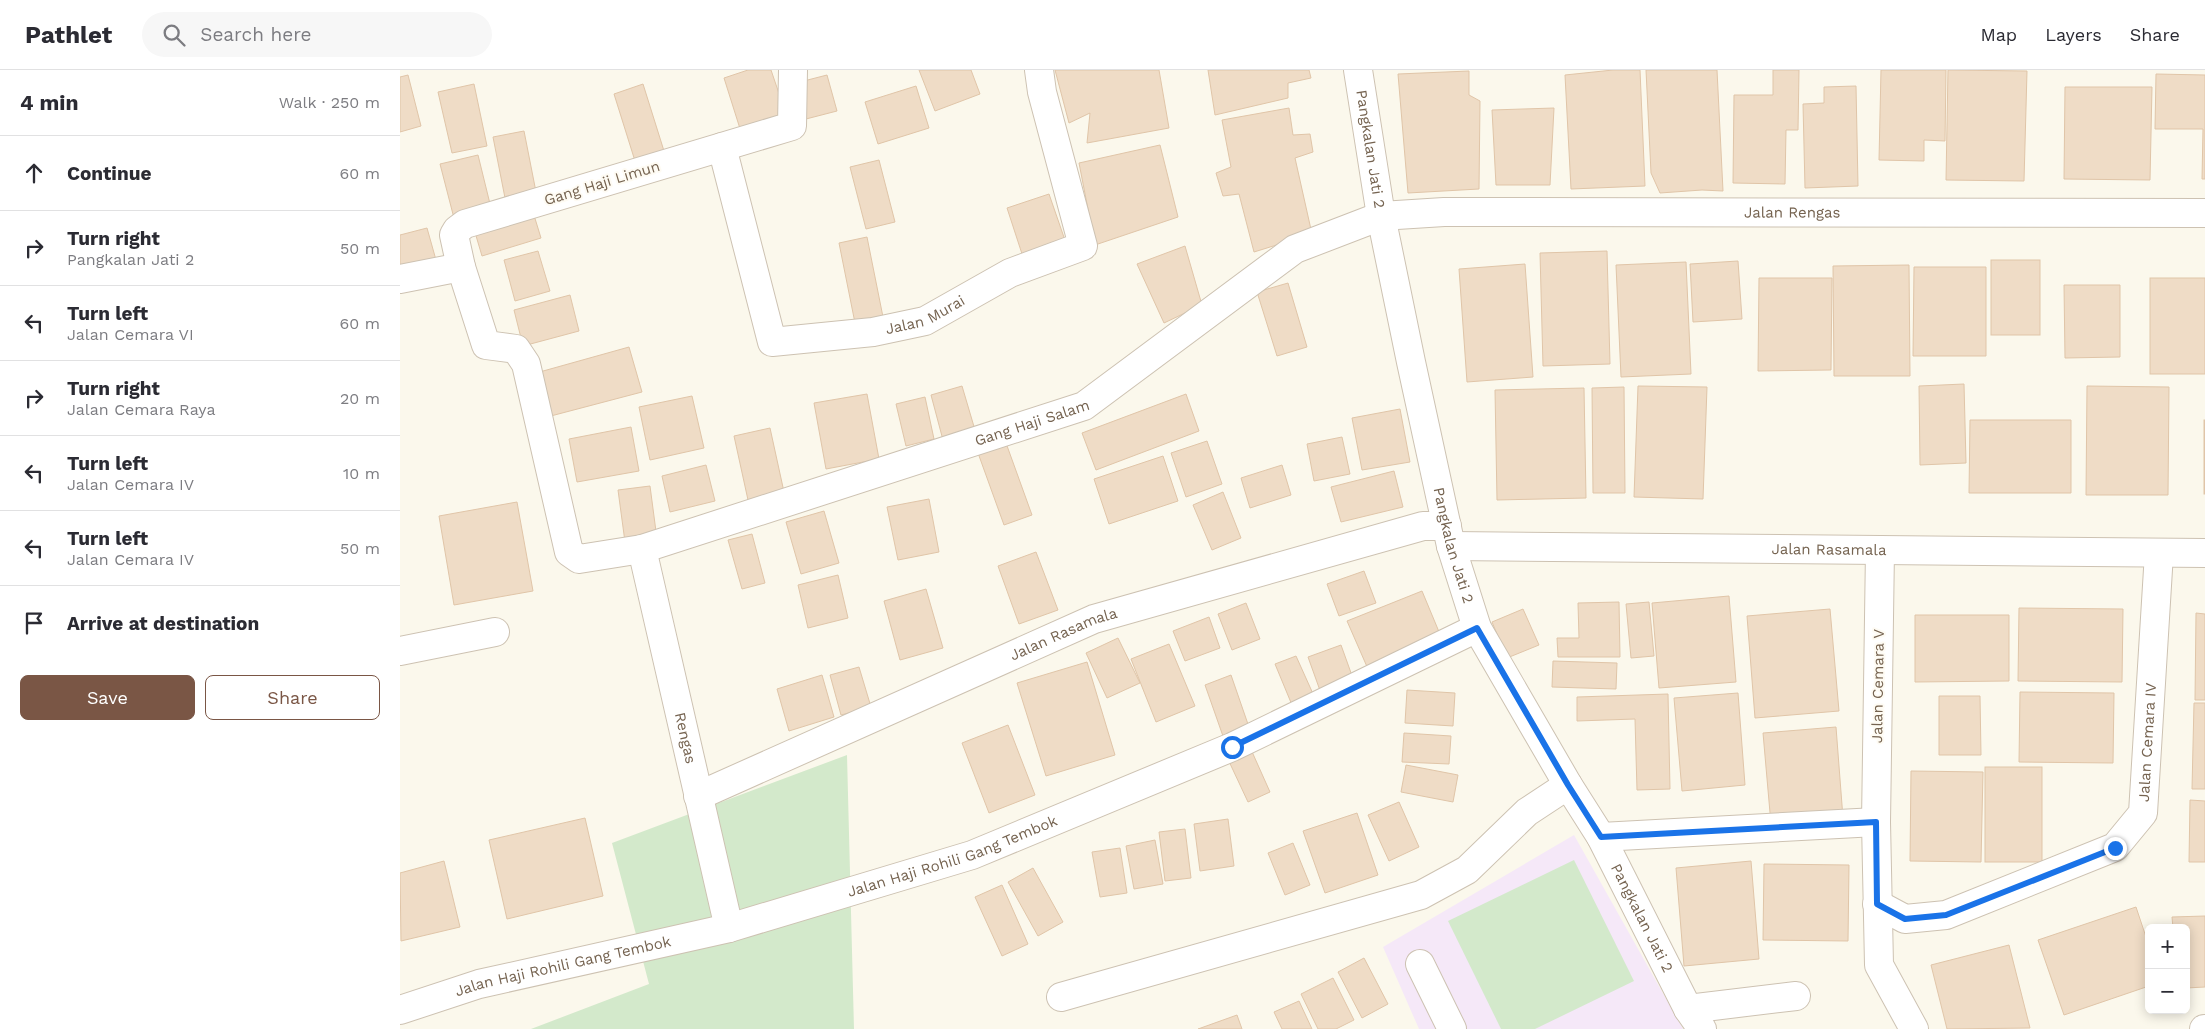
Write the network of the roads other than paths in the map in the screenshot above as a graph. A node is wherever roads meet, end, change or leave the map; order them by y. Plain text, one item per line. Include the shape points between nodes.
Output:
1 (792, 70) edge
2 (1039, 70) edge
3 (1358, 70) edge
4 (722, 147) junction
5 (2205, 213) edge
6 (1381, 216) junction
7 (461, 268) junction
8 (400, 278) edge
9 (1449, 536) junction
10 (642, 549) junction
11 (1880, 550) junction
12 (2159, 553) junction
13 (2205, 553) edge
14 (1477, 628) junction
15 (495, 632) dead end
16 (400, 651) edge
17 (1568, 785) junction
18 (698, 796) junction
19 (1876, 822) junction
20 (1601, 837) junction
21 (1877, 904) junction
22 (730, 928) junction
23 (1420, 964) dead end
24 (1796, 996) dead end
25 (1061, 997) dead end
26 (400, 1010) edge
27 (1695, 1019) edge
28 (1452, 1029) edge
29 (1914, 1029) edge

1 - 4 street, Gang Haji Limun via 792,126
2 - 4 street, Jalan Murai via 1042,92 1084,246 1010,273 924,321 873,332 772,342
3 - 6 street, Pangkalan Jati 2
4 - 7 street, Gang Haji Limun via 465,224 454,235
5 - 6 street, Jalan Rengas via 1444,212
6 - 9 street, Pangkalan Jati 2
6 - 10 street, Gang Haji Salam via 1295,249 1084,406
7 - 8 street
7 - 10 street, Gang Haji Salam via 486,345 516,349 526,364 568,552 579,559
9 - 11 street, Jalan Rasamala
9 - 14 street, Pangkalan Jati 2
9 - 18 street, Jalan Rasamala via 1423,526 1094,619
10 - 18 street, Rengas
11 - 12 street, Jalan Rasamala
11 - 19 street, Jalan Cemara V
12 - 13 street, Jalan Rasamala
12 - 21 street, Jalan Cemara IV via 2143,813 2115,848 1946,915 1905,919
14 - 17 street, Pangkalan Jati 2
14 - 22 street, Jalan Haji Rohili Gang Tembok via 1232,747 972,855
15 - 16 street
17 - 20 street, Pangkalan Jati 2
17 - 25 street via 1528,812 1467,870 1421,895
18 - 22 street, Rengas
19 - 20 street
19 - 21 street, Jalan Cemara V
20 - 27 street, Pangkalan Jati 2
21 - 29 street, Jalan Cemara V via 1879,965
22 - 26 street, Jalan Haji Rohili Gang Tembok via 479,984
23 - 28 street
24 - 27 street

